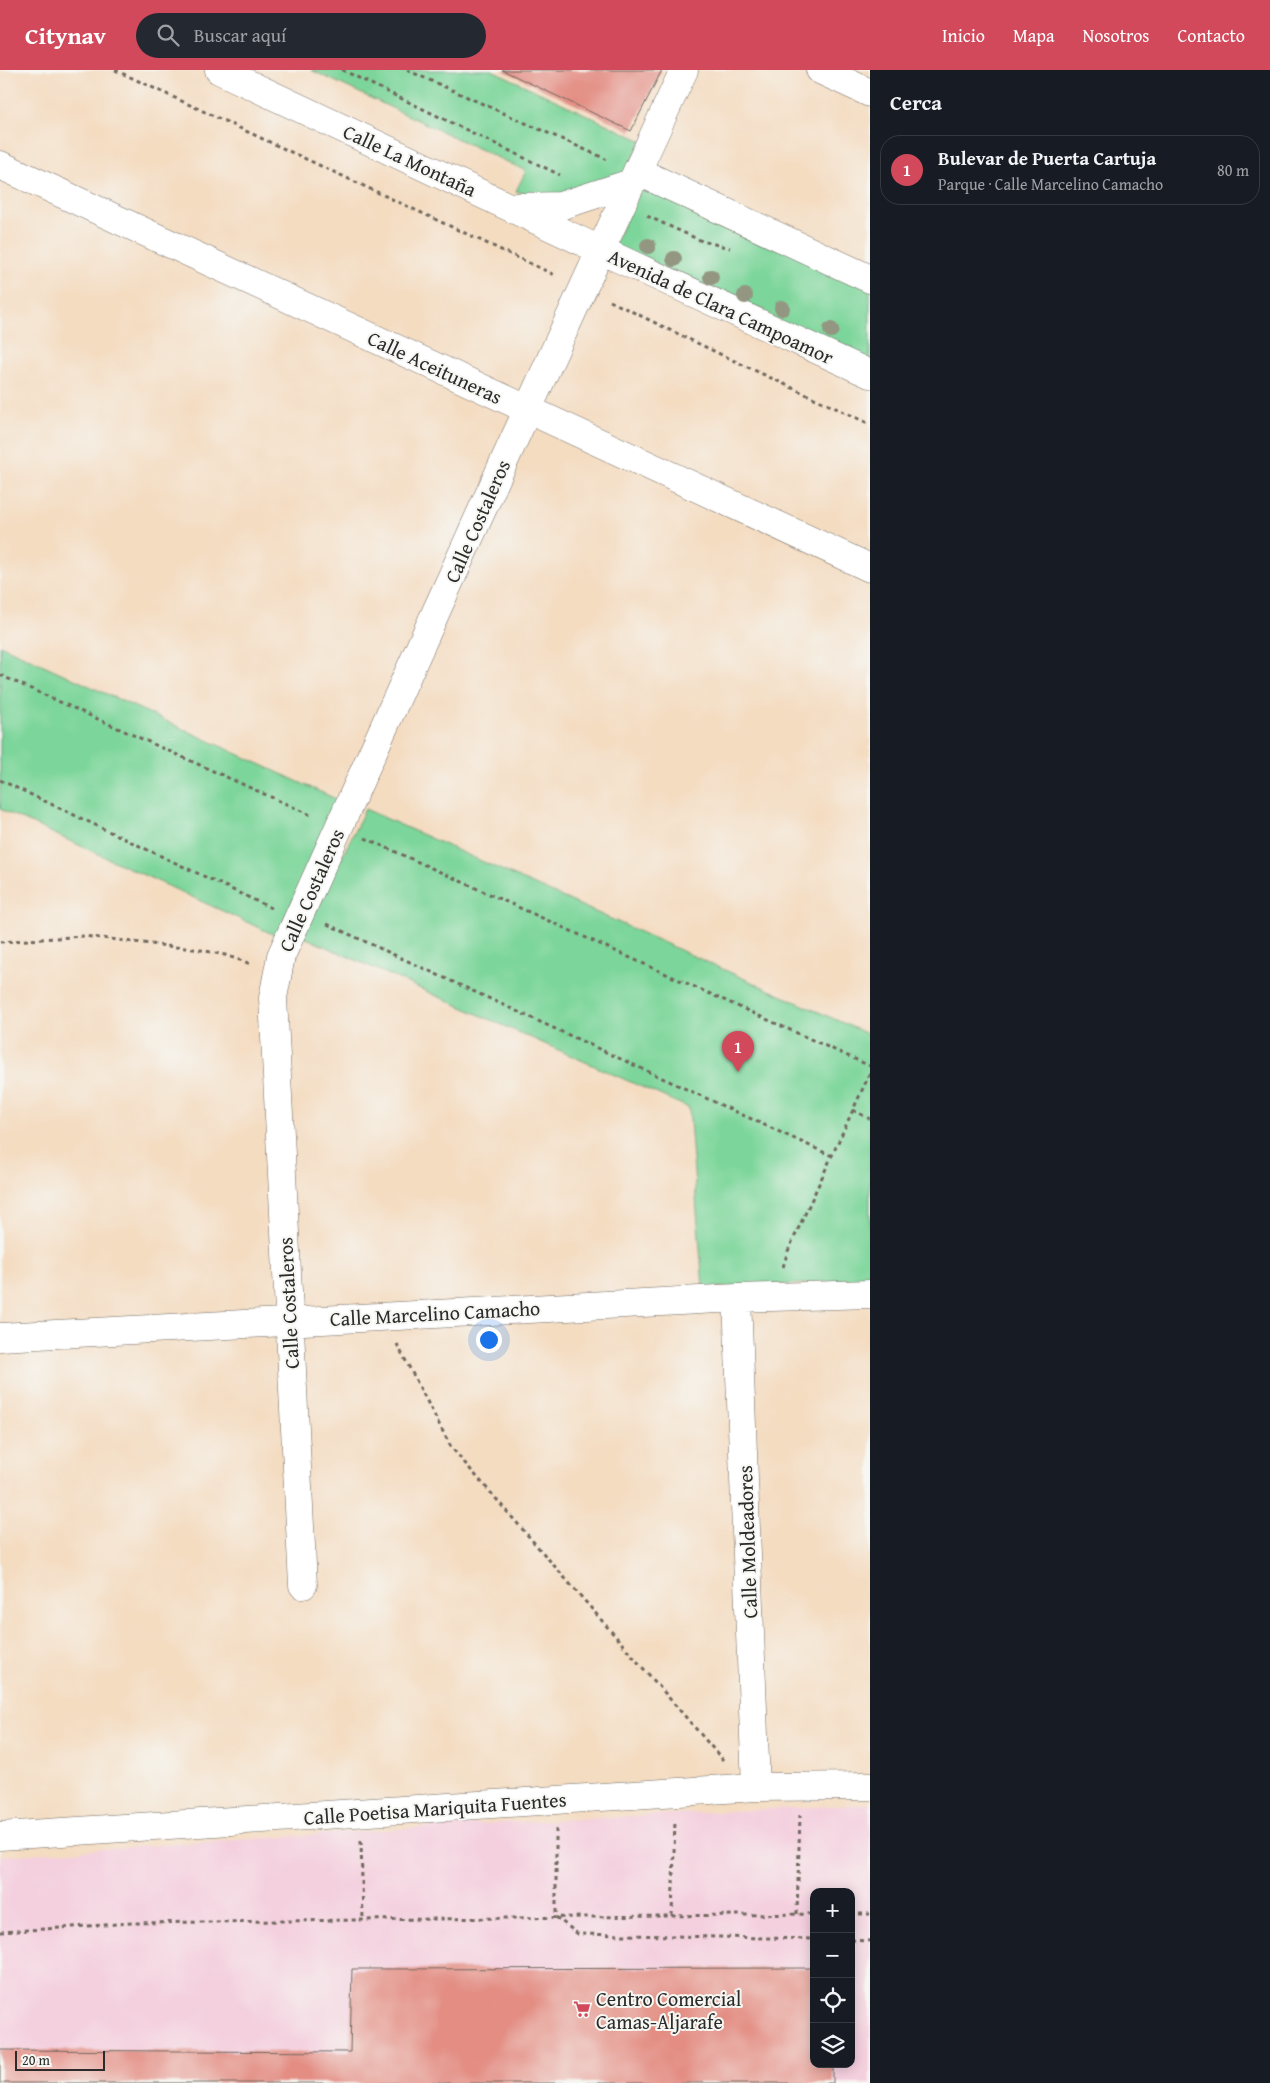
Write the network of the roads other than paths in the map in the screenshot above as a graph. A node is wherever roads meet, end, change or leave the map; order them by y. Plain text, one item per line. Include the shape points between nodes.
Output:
1 (219, 70) edge
2 (684, 70) edge
3 (820, 70) edge
4 (870, 93) edge
5 (0, 165) edge
6 (634, 177) junction
7 (508, 206) junction
8 (600, 250) junction
9 (870, 280) edge
10 (870, 374) edge
11 (528, 410) junction
12 (870, 568) edge
13 (870, 1294) edge
14 (737, 1298) junction
15 (289, 1320) junction
16 (0, 1337) edge
17 (303, 1585) dead end
18 (870, 1786) edge
19 (748, 1788) junction
20 (0, 1836) edge

1 - 7 street, Calle La Montaña
2 - 6 street, Calle Costaleros
3 - 4 street
5 - 11 street, Calle Aceituneras
6 - 7 street via 560,206
6 - 8 street, Calle Costaleros
6 - 9 street
7 - 8 street, Calle La Montaña
8 - 10 street, Avenida de Clara Campoamor
8 - 11 street, Calle Costaleros
11 - 12 street, Calle Aceituneras
11 - 15 street, Calle Costaleros via 281,956 273,998
13 - 14 street, Calle Marcelino Camacho
14 - 15 street, Calle Marcelino Camacho
14 - 19 street, Calle Moldeadores
15 - 16 street, Calle Marcelino Camacho
15 - 17 street, Calle Costaleros
18 - 19 street, Calle Poetisa Mariquita Fuentes
19 - 20 street, Calle Poetisa Mariquita Fuentes

